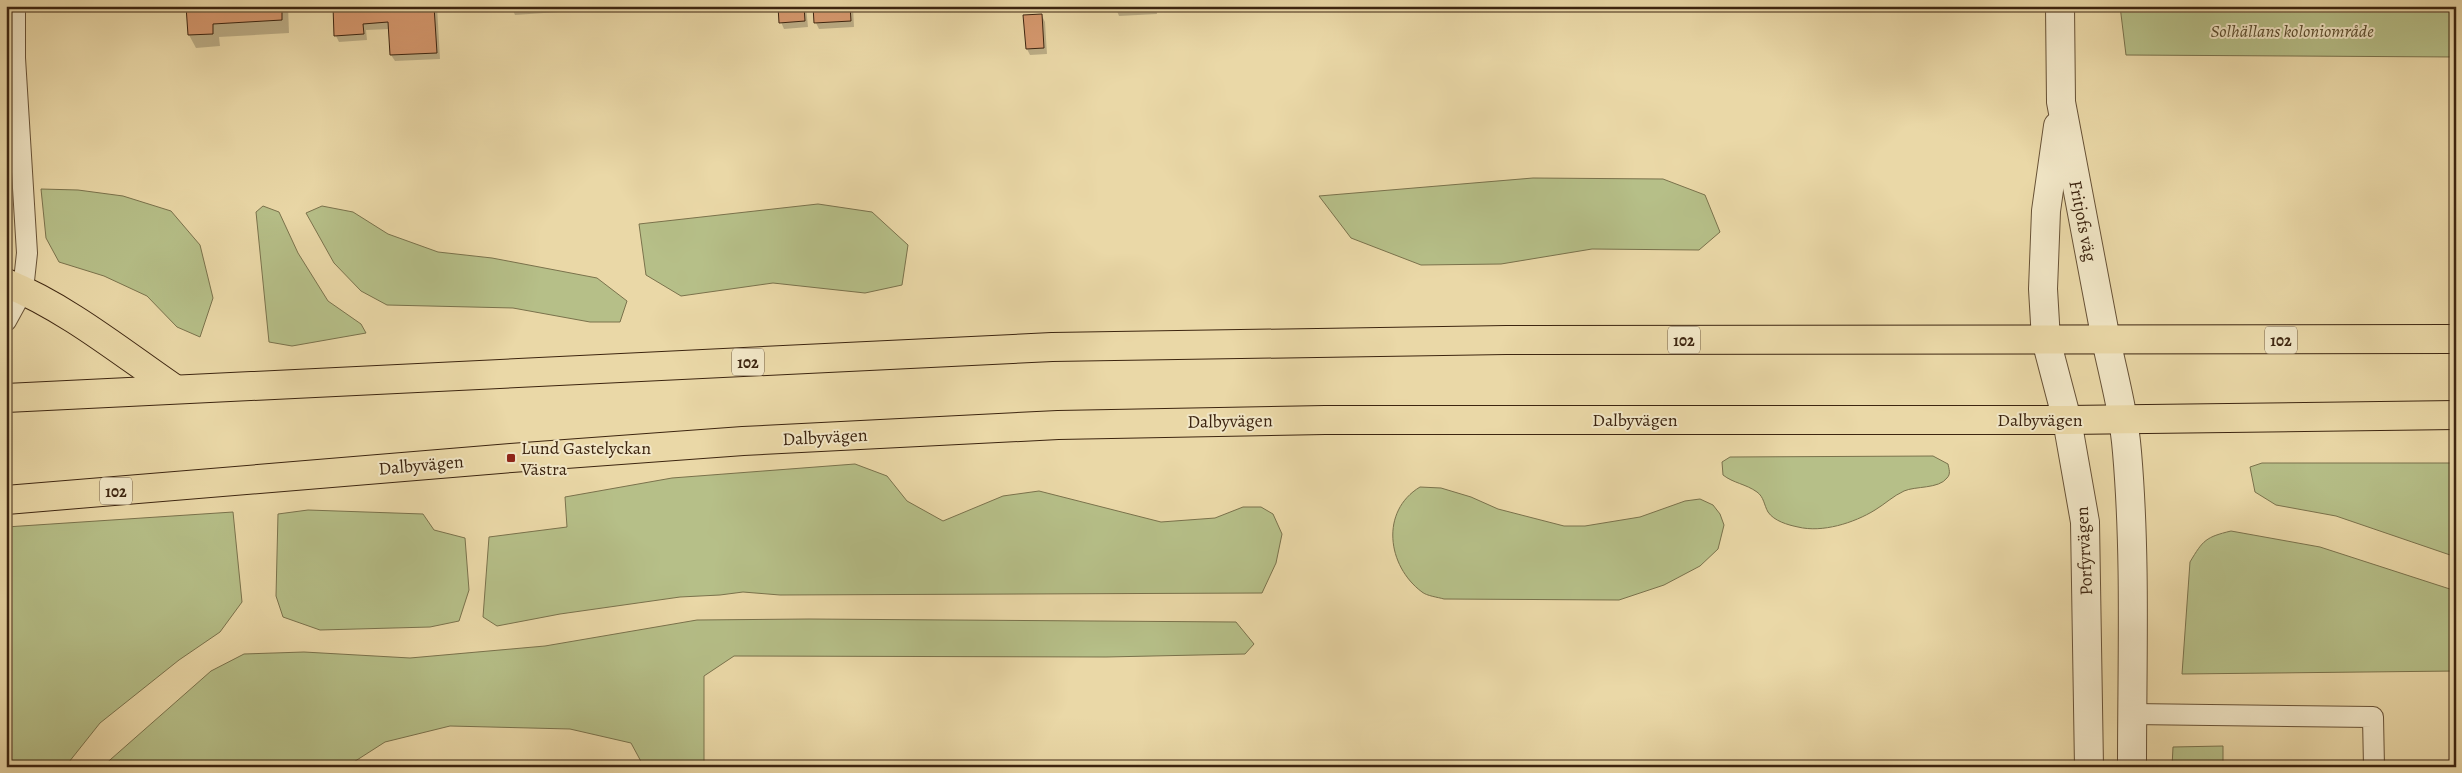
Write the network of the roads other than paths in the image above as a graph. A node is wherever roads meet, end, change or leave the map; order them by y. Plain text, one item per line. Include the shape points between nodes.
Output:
1 (15, 6) edge
2 (2060, 6) edge
3 (2061, 102) junction
4 (15, 286) edge
5 (6, 320) edge
6 (2456, 339) edge
7 (2046, 340) junction
8 (2106, 340) junction
9 (175, 389) junction
10 (6, 398) edge
11 (2456, 415) edge
12 (2123, 419) junction
13 (2067, 420) junction
14 (6, 500) edge
15 (2132, 714) junction
16 (2089, 767) edge
17 (2132, 767) edge
18 (2374, 767) edge

1 - 4 lane via 15,58 27,236 27,270
2 - 3 street, Fritjofs väg
3 - 7 street, Fritjofs väg via 2046,211 2043,290
3 - 8 street, Fritjofs väg
4 - 5 lane
4 - 9 main road via 85,327
6 - 8 main road, 102
7 - 8 main road, 102
7 - 9 main road, 102 via 1332,341 1052,347
7 - 13 street, Porfyrvägen
8 - 12 street
9 - 10 main road, 102
11 - 12 main road, Dalbyvägen / 102
12 - 13 main road, Dalbyvägen / 102
12 - 15 street via 2131,522
13 - 14 main road, Dalbyvägen / 102 via 1325,420 1058,425 743,441
13 - 16 street, Porfyrvägen via 2085,522
15 - 17 street
15 - 18 lane via 2374,717

